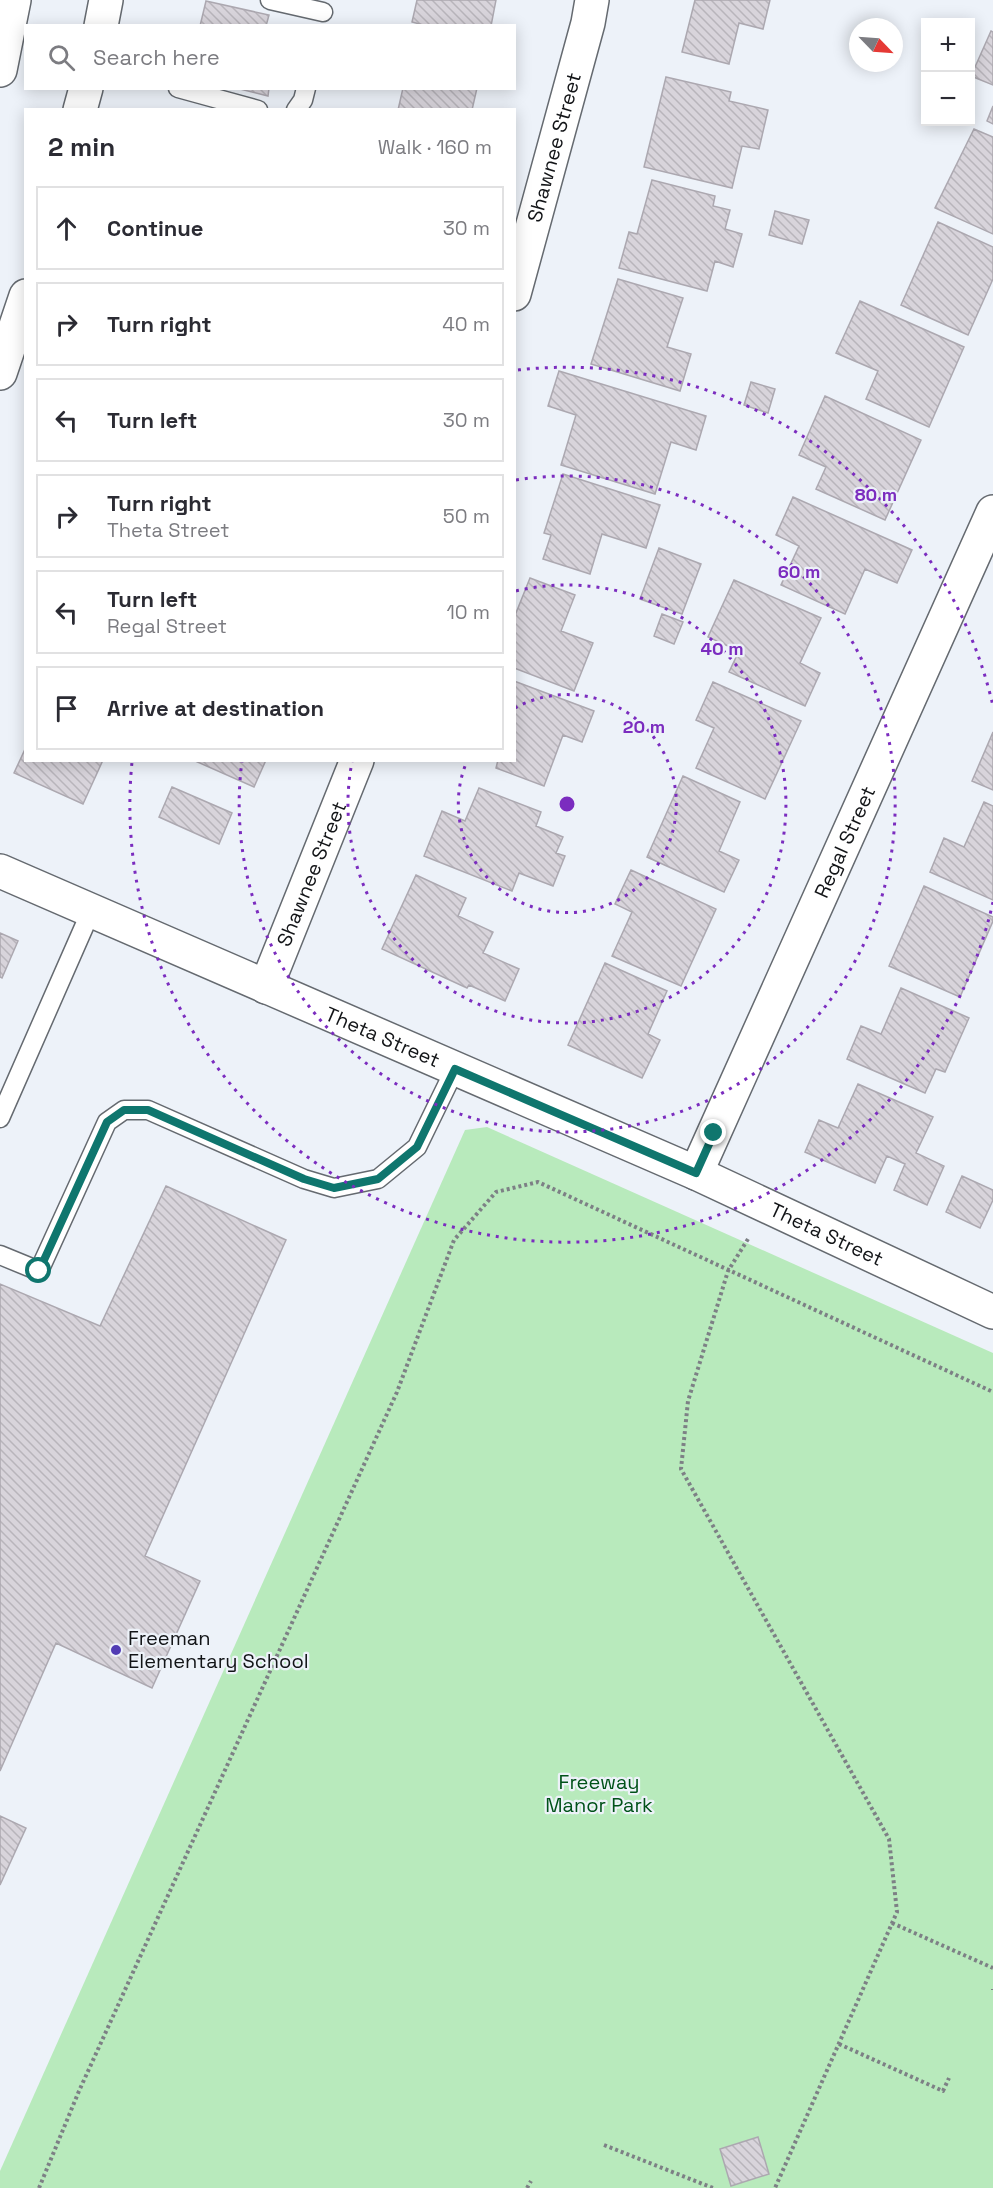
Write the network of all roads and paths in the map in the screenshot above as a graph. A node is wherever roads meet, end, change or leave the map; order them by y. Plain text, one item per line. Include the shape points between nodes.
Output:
1 (14, 0) edge
2 (106, 0) edge
3 (270, 0) edge
4 (591, 0) edge
5 (323, 12) edge
6 (101, 24) edge
7 (0, 70) edge
8 (85, 90) edge
9 (185, 90) edge
10 (306, 90) edge
11 (81, 108) edge
12 (251, 108) edge
13 (297, 108) edge
14 (516, 287) edge
15 (17, 317) edge
16 (0, 373) edge
17 (993, 512) edge
18 (356, 762) edge
19 (0, 871) edge
20 (91, 910) junction
21 (266, 987) junction
22 (455, 1069) junction
23 (0, 1118) edge
24 (696, 1173) junction
25 (748, 1239) dead end
26 (0, 1255) edge
27 (728, 1271) junction
28 (993, 1312) edge
29 (993, 1392) edge
30 (892, 1923) junction
31 (993, 1968) edge
32 (839, 2044) junction
33 (949, 2079) dead end
34 (603, 2145) dead end
35 (531, 2181) dead end
36 (39, 2188) edge
37 (527, 2188) edge
38 (713, 2188) edge
39 (775, 2188) edge

1 - 7 street
2 - 6 street
3 - 5 lane
4 - 14 street, Shawnee Street
8 - 11 street
9 - 12 lane
10 - 13 lane
15 - 16 street
17 - 24 street, Regal Street
18 - 21 street, Shawnee Street
19 - 20 street, Theta Street
20 - 21 street, Theta Street
20 - 23 lane
21 - 22 street, Theta Street
22 - 24 street, Theta Street
22 - 26 lane via 417,1147 378,1179 334,1188 304,1179 148,1110 124,1110 107,1122 39,1271
24 - 28 street, Theta Street
25 - 27 path
27 - 29 path
27 - 30 path via 688,1401 681,1469 889,1839 897,1912
27 - 36 path via 538,1182 496,1192 454,1240 397,1392
30 - 31 path
30 - 32 path
32 - 33 path via 943,2091
32 - 39 path
34 - 38 path
35 - 37 path

